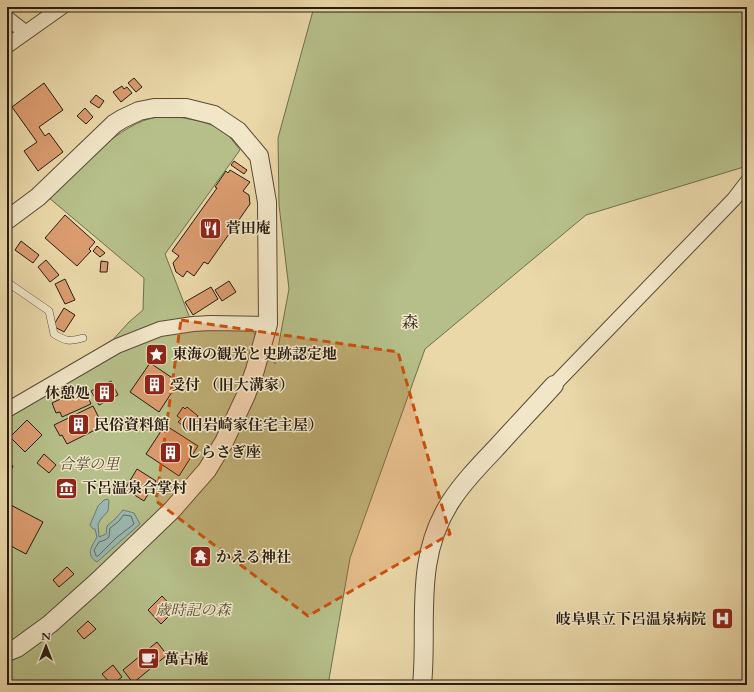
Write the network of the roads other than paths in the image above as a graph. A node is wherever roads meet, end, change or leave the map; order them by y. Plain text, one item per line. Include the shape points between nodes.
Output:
1 (62, 7) edge
2 (7, 18) edge
3 (24, 34) junction
4 (7, 46) edge
5 (747, 182) edge
6 (7, 220) edge
7 (7, 282) edge
8 (268, 324) junction
9 (83, 338) dead end
10 (554, 385) joint
11 (7, 410) edge
12 (7, 652) edge
13 (422, 685) edge

1 - 3 street
2 - 3 street
3 - 4 street
5 - 10 street via 734,199
6 - 8 street via 38,197 122,119 139,111 154,108 186,108 214,115 238,131 259,156 267,202
7 - 9 lane via 49,311 54,334 63,340
8 - 11 street via 199,324 160,329 117,346
8 - 12 street via 246,395 224,442 207,470 172,510 98,582 50,624 17,648
10 - 13 street via 462,484 448,505 432,540 424,590

